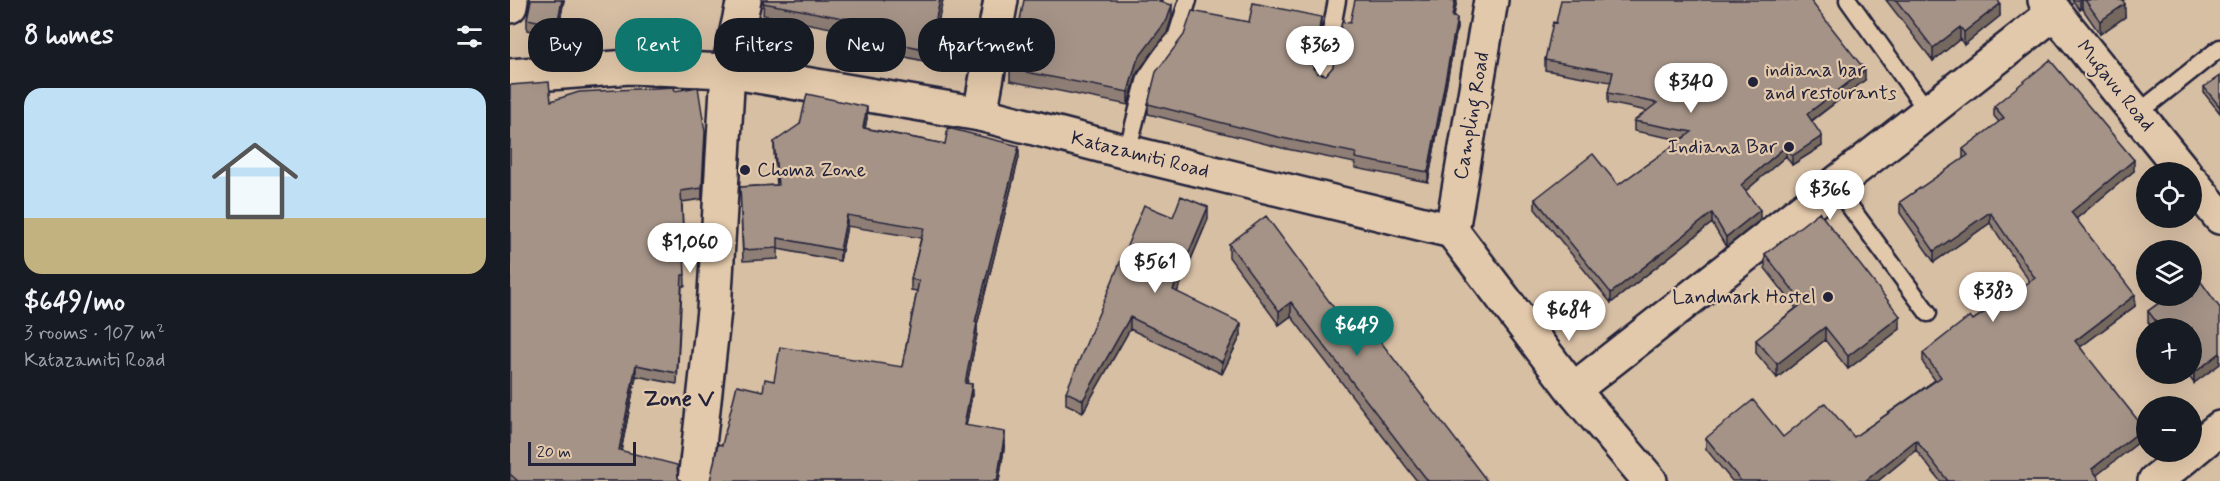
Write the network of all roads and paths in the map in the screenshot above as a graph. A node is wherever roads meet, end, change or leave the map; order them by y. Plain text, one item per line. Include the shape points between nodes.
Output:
1 (511, 0) edge
2 (744, 0) edge
3 (1001, 0) edge
4 (1188, 0) edge
5 (1337, 0) edge
6 (1491, 0) edge
7 (1848, 0) edge
8 (510, 6) edge
9 (2050, 6) edge
10 (740, 18) edge
11 (2220, 48) edge
12 (714, 71) edge
13 (728, 72) edge
14 (734, 72) edge
15 (1323, 75) edge
16 (510, 76) edge
17 (1928, 112) junction
18 (980, 114) junction
19 (2137, 114) junction
20 (1127, 152) junction
21 (2176, 162) edge
22 (1834, 186) junction
23 (2202, 195) edge
24 (2220, 218) edge
25 (1452, 231) junction
26 (1928, 313) dead end
27 (1573, 390) junction
28 (2220, 428) edge
29 (2202, 442) edge
30 (2178, 462) edge
31 (1647, 480) edge
32 (695, 481) edge
33 (2155, 481) edge

1 - 8 street
2 - 10 street
3 - 18 street
4 - 20 lane via 1176,38 1146,78
5 - 15 lane
6 - 25 street, Campling Road
7 - 17 lane
9 - 17 street
9 - 19 street, Mugavu Road
11 - 19 lane
12 - 16 street, Katazamiti Road via 629,68
13 - 32 street via 714,310
14 - 18 street, Katazamiti Road
17 - 22 street
18 - 20 street, Katazamiti Road
19 - 21 street, Mugavu Road
20 - 25 street, Katazamiti Road
22 - 26 lane
22 - 27 street
23 - 24 street
25 - 27 street
27 - 31 street
28 - 29 street
30 - 33 street

